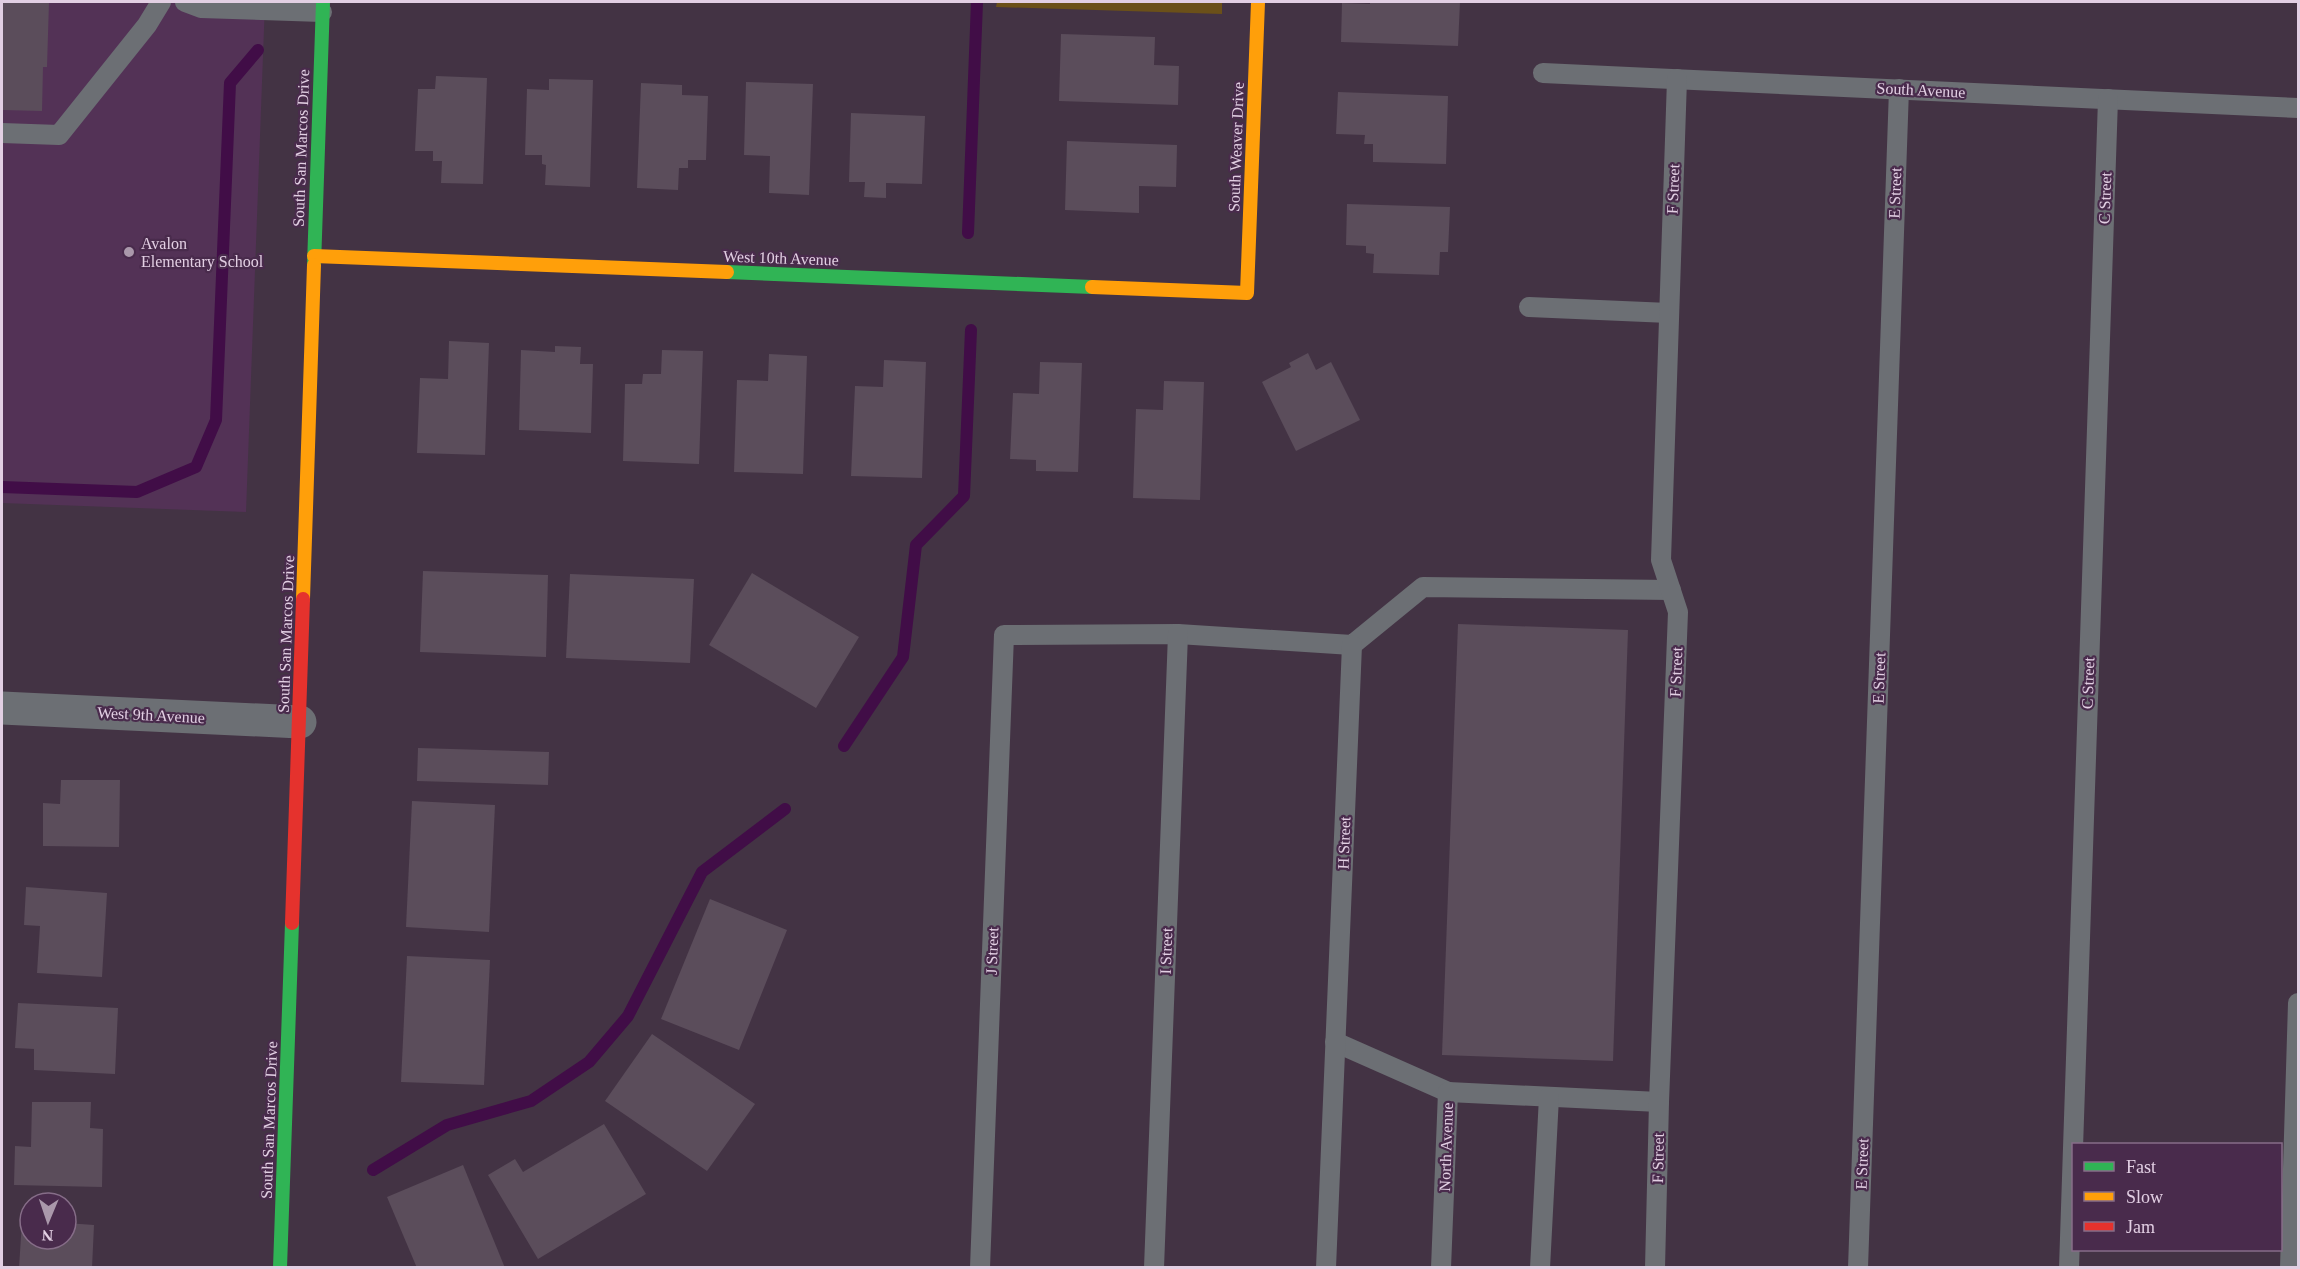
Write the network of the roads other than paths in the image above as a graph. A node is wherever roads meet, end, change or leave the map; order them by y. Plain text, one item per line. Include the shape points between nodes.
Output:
1 (161, 2) edge
2 (185, 2) edge
3 (1258, 2) edge
4 (323, 7) edge
5 (1543, 73) dead end
6 (1677, 79) junction
7 (1899, 89) junction
8 (2108, 99) junction
9 (2298, 108) edge
10 (2, 133) edge
11 (314, 256) junction
12 (1247, 293) joint
13 (1529, 307) dead end
14 (1670, 313) junction
15 (1671, 590) junction
16 (1178, 634) junction
17 (1353, 645) junction
18 (2, 708) edge
19 (300, 722) junction
20 (2298, 1003) edge
21 (1335, 1042) junction
22 (1448, 1092) junction
23 (1549, 1097) junction
24 (1659, 1102) junction
25 (2073, 1143) edge
26 (2072, 1178) edge
27 (280, 1268) edge
28 (980, 1268) edge
29 (1154, 1268) edge
30 (1326, 1268) edge
31 (1441, 1268) edge
32 (1540, 1268) edge
33 (1655, 1268) edge
34 (1858, 1268) edge
35 (2069, 1268) edge
36 (2290, 1268) edge

1 - 10 lane via 59,135
2 - 4 lane via 201,8
3 - 12 street, South Weaver Drive
4 - 11 street, South San Marcos Drive
5 - 6 lane, South Avenue
6 - 7 lane, South Avenue
6 - 14 lane, F Street
7 - 8 lane, South Avenue
7 - 34 lane, E Street
8 - 9 lane, South Avenue
8 - 25 lane, C Street
11 - 12 street, West 10th Avenue
11 - 19 street, South San Marcos Drive
13 - 14 lane
14 - 15 lane, F Street via 1661,560
15 - 17 lane via 1423,587
15 - 24 lane, F Street via 1678,612
16 - 17 lane
16 - 28 lane, J Street via 1004,635
16 - 29 lane, I Street
17 - 21 lane, H Street
18 - 19 street, West 9th Avenue
19 - 27 street, South San Marcos Drive
20 - 36 lane
21 - 22 lane
21 - 30 lane, H Street
22 - 23 lane, North Avenue
22 - 31 lane, North Avenue
23 - 24 lane, North Avenue
23 - 32 lane
24 - 33 lane, F Street
26 - 35 lane, C Street

